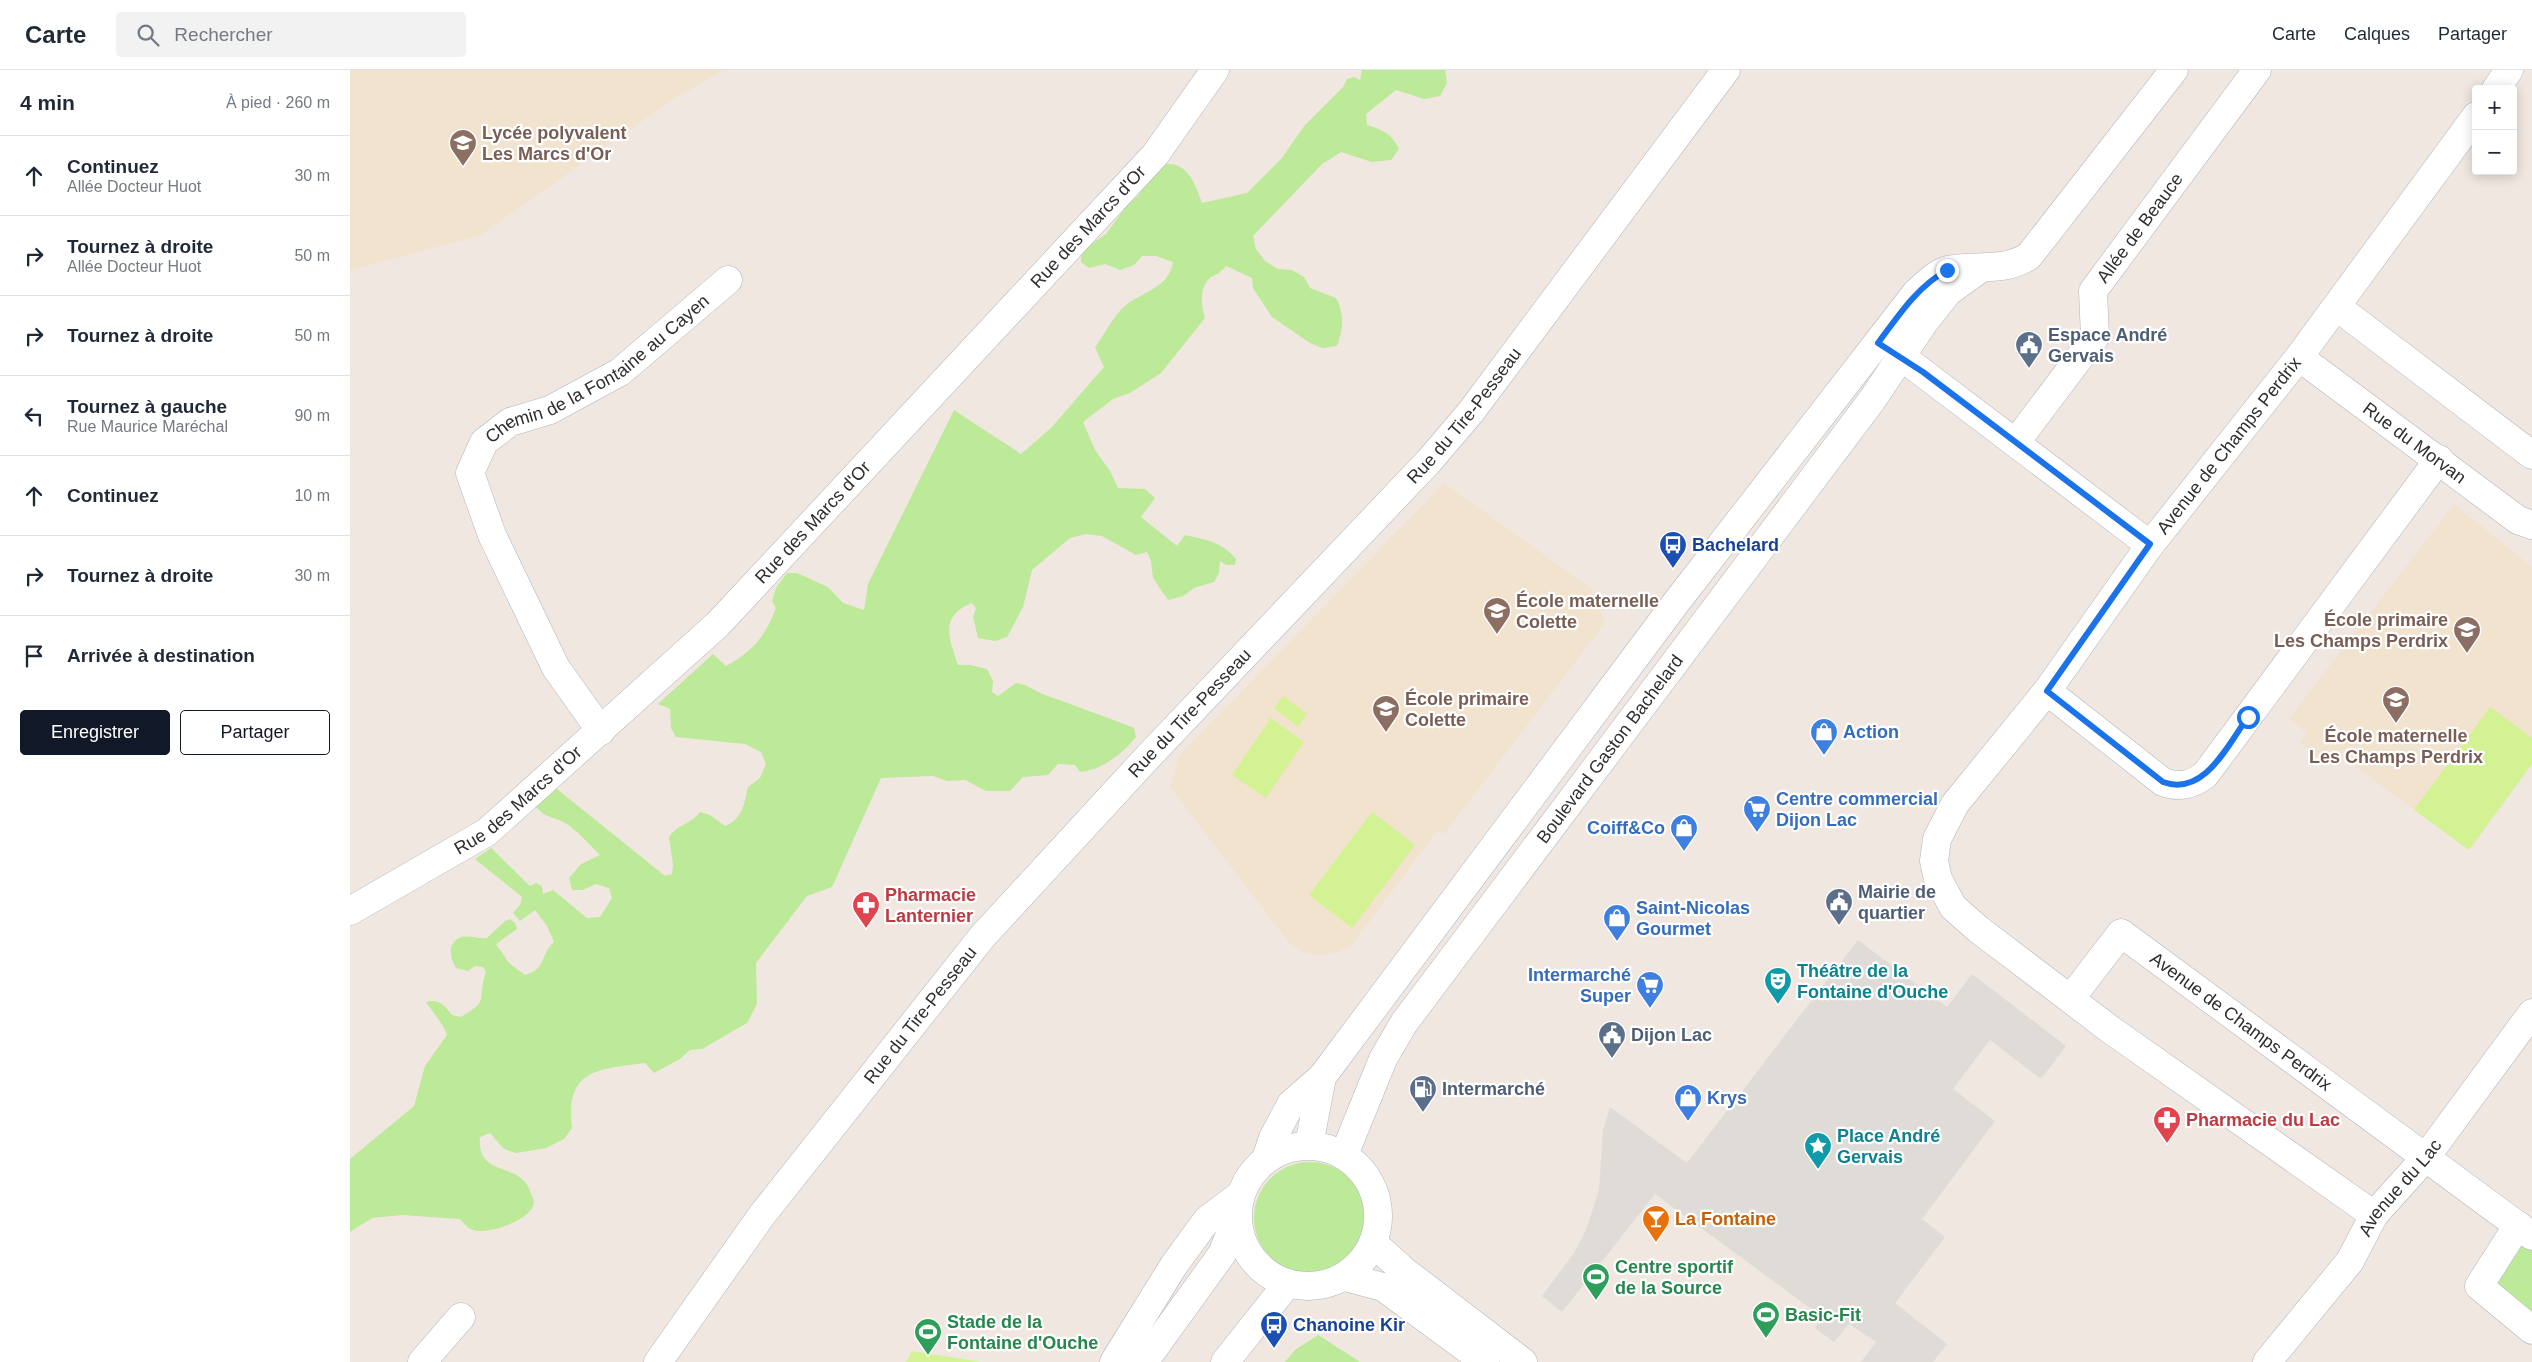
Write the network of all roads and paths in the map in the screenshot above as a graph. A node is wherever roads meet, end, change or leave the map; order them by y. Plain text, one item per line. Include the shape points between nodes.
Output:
1 (1215, 70) edge
2 (1726, 70) edge
3 (2174, 70) edge
4 (2257, 70) edge
5 (2509, 70) edge
6 (2499, 85) edge
7 (2472, 121) edge
8 (1980, 269) junction
9 (728, 280) dead end
10 (2337, 307) junction
11 (1878, 343) junction
12 (2299, 357) junction
13 (1902, 358) junction
14 (2016, 442) junction
15 (2532, 455) edge
16 (2439, 459) junction
17 (2532, 525) edge
18 (2150, 544) junction
19 (2047, 691) junction
20 (601, 731) junction
21 (350, 911) edge
22 (2071, 998) junction
23 (2532, 1013) edge
24 (1322, 1077) junction
25 (1309, 1145) junction
26 (1344, 1155) junction
27 (2426, 1157) junction
28 (1266, 1158) junction
29 (1238, 1206) junction
30 (2374, 1215) junction
31 (2525, 1230) edge
32 (1373, 1243) junction
33 (1345, 1277) junction
34 (1288, 1284) junction
35 (461, 1317) dead end
36 (2532, 1330) edge
37 (422, 1362) edge
38 (658, 1362) edge
39 (1114, 1362) edge
40 (1144, 1362) edge
41 (1225, 1362) edge
42 (1485, 1362) edge
43 (1523, 1362) edge
44 (2267, 1362) edge

1 - 20 street, Rue des Marcs d'Or via 1154,155 1135,176 718,624
2 - 38 street, Rue du Tire-Pesseau via 1470,413 1429,461 982,937 762,1215
3 - 8 street, Boulevard Gaston Bachelard via 2034,251 2022,261 2004,267
4 - 14 street, Allée de Beauce via 2093,291 2095,337
5 - 6 street
7 - 10 street, Avenue de Champs Perdrix
8 - 11 street, Boulevard Gaston Bachelard via 1947,270 1930,280 1916,293
8 - 13 street, Boulevard Gaston Bachelard via 1948,292
9 - 20 street, Chemin de la Fontaine au Cayen via 620,372 550,410 510,422 484,442 470,473 492,535 556,668
10 - 12 street, Avenue de Champs Perdrix
10 - 15 street
11 - 13 street
11 - 24 street, Boulevard Gaston Bachelard via 1675,604
12 - 16 street, Rue du Morvan
12 - 18 street, Avenue de Champs Perdrix
13 - 14 street
13 - 26 street, Boulevard Gaston Bachelard via 1404,1023 1383,1059
14 - 18 street
16 - 17 street, Rue du Morvan via 2518,520
16 - 19 street via 2206,775 2195,783 2173,786 2163,782
18 - 19 street, Avenue de Champs Perdrix
19 - 22 street, Avenue de Champs Perdrix via 1955,804 1937,839 1934,862 1938,878 1953,907 1978,930
20 - 21 street, Rue des Marcs d'Or via 487,832
22 - 27 street, Avenue de Champs Perdrix via 2121,934
22 - 30 street, Avenue de Champs Perdrix via 2110,1030
23 - 27 street, Avenue du Lac
24 - 25 street, Boulevard Gaston Bachelard
24 - 28 street, Boulevard Gaston Bachelard via 1291,1104
25 - 26 street
25 - 28 street via 1287,1148
26 - 32 street via 1360,1168 1375,1193 1377,1225
27 - 30 street, Avenue du Lac
27 - 31 street
28 - 29 street via 1250,1174
29 - 34 street via 1241,1239 1252,1259 1268,1274
29 - 39 street via 1207,1220 1174,1265
29 - 40 street via 1222,1254
30 - 44 street, Avenue du Lac via 2350,1261
31 - 36 street via 2479,1286
32 - 33 street via 1359,1264
32 - 43 street via 1403,1270
33 - 34 street via 1320,1285
33 - 42 street via 1383,1287
34 - 41 street
35 - 37 street

